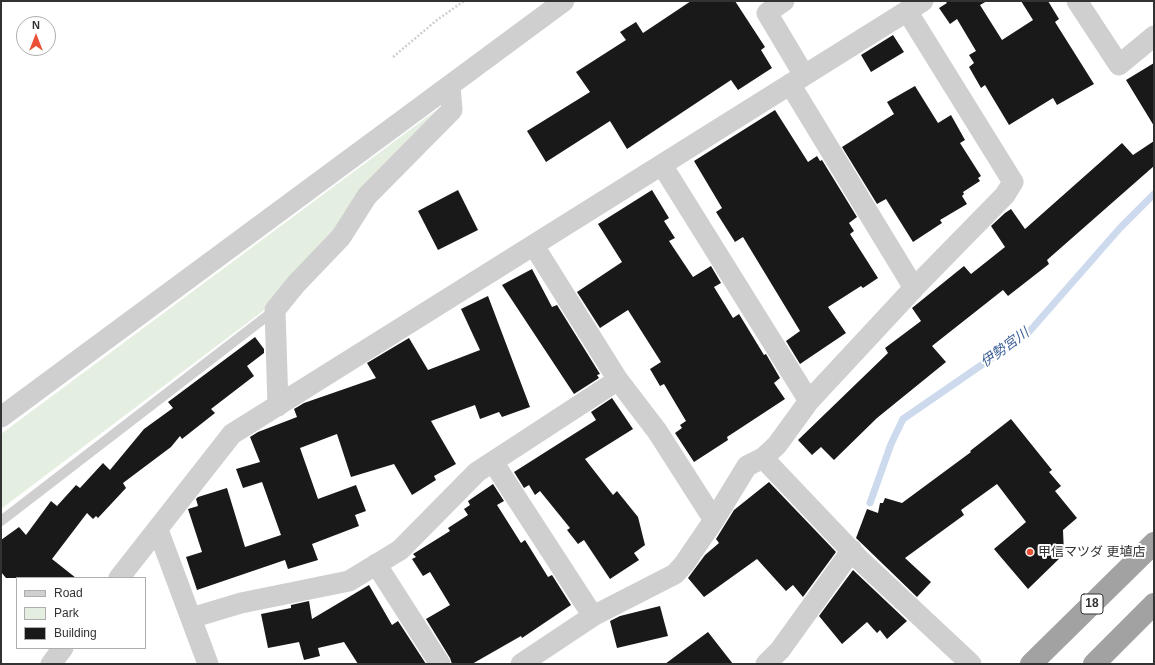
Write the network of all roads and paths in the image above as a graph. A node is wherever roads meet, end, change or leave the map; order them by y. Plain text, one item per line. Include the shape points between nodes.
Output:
1 (464, 1) edge
2 (564, 1) edge
3 (784, 1) edge
4 (1077, 1) edge
5 (915, 6) edge
6 (1154, 36) edge
7 (393, 57) dead end
8 (797, 80) junction
9 (450, 86) junction
10 (662, 165) junction
11 (534, 246) junction
12 (914, 288) junction
13 (275, 310) junction
14 (618, 380) junction
15 (809, 401) junction
16 (278, 406) junction
17 (1, 417) edge
18 (763, 458) junction
19 (493, 462) junction
20 (714, 520) junction
21 (1, 521) edge
22 (158, 530) junction
23 (1154, 543) edge
24 (852, 550) junction
25 (376, 564) junction
26 (121, 577) edge
27 (1154, 604) edge
28 (593, 616) junction
29 (191, 618) junction
30 (1154, 618) edge
31 (1130, 629) junction
32 (62, 649) edge
33 (51, 664) edge
34 (208, 664) edge
35 (440, 664) edge
36 (521, 664) edge
37 (766, 664) edge
38 (971, 664) edge
39 (1031, 664) edge
40 (1094, 664) edge

1 - 7 path
2 - 9 street
3 - 8 street via 767,13
4 - 6 street via 1119,65
5 - 8 street
5 - 12 street via 1013,182 1005,195
8 - 10 street
8 - 12 street
9 - 13 street via 452,110 367,196 341,237
9 - 17 street
10 - 11 street
10 - 15 street
11 - 14 street
11 - 16 street
12 - 15 street
13 - 16 street
13 - 21 lane
14 - 19 street
14 - 20 street via 657,431
15 - 18 street via 777,445
16 - 22 street via 232,434
18 - 20 street via 747,466
18 - 24 street
19 - 25 street via 477,472 400,550
19 - 28 street
20 - 28 street via 675,574
22 - 26 street
22 - 29 street
23 - 39 highway, 18
24 - 37 street via 780,650
24 - 38 street
25 - 29 street via 349,581 241,603
25 - 35 street
27 - 31 highway
28 - 36 street
29 - 34 street
30 - 31 highway
31 - 40 highway
32 - 33 street

